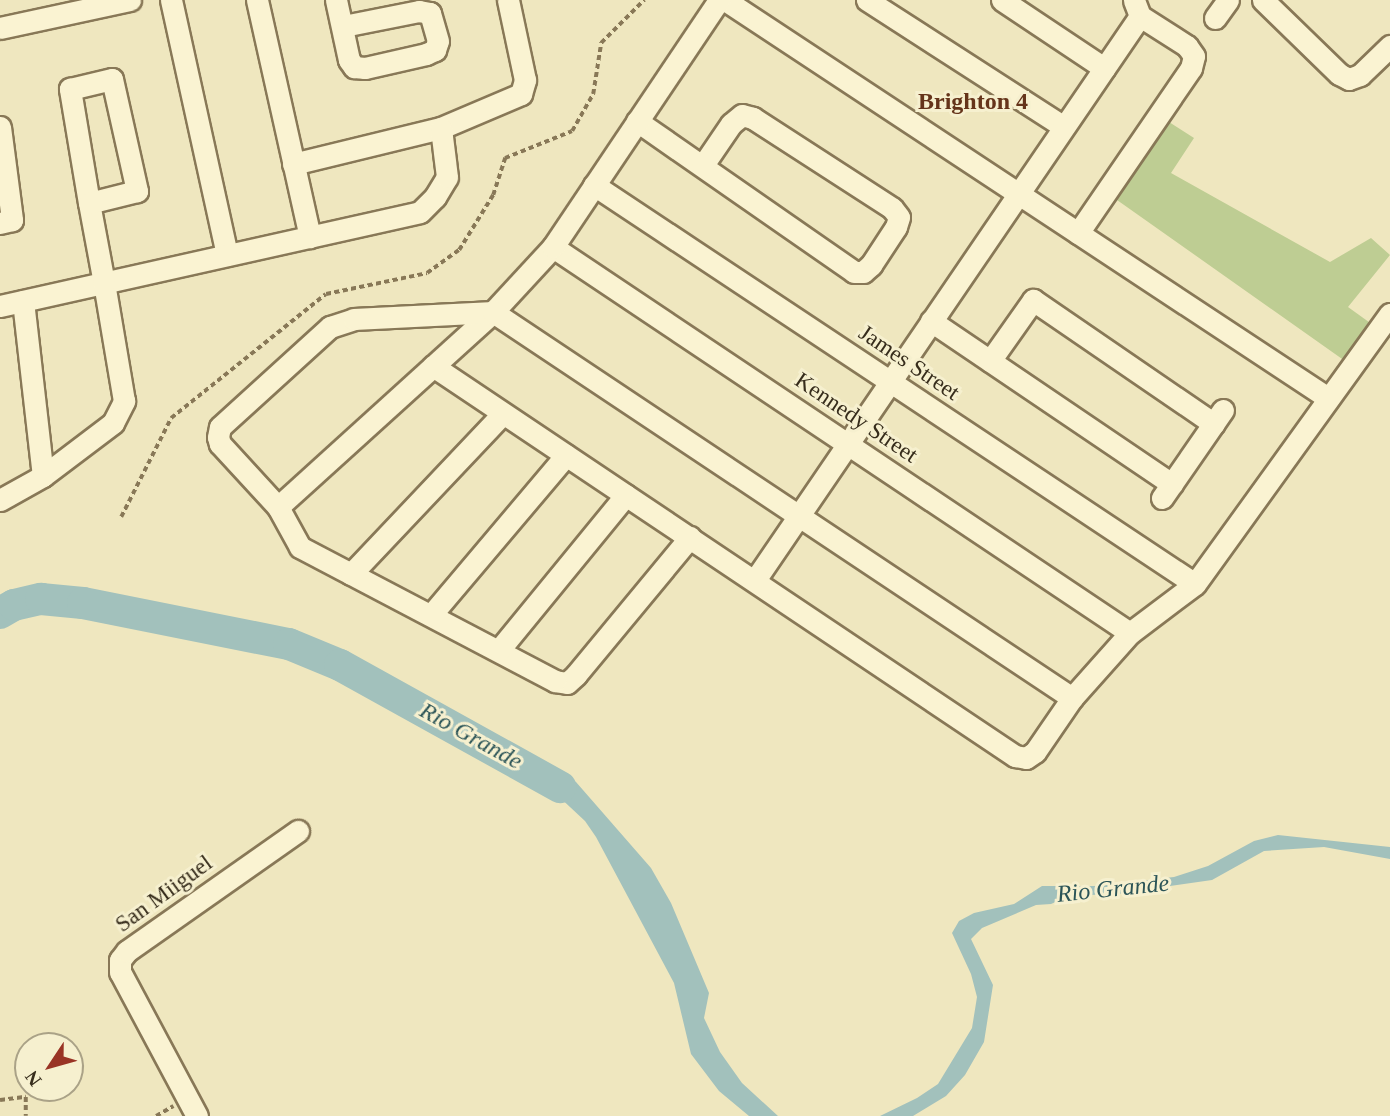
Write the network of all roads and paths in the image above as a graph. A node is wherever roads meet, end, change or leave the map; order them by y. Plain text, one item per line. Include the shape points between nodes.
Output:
1 (130, 0) edge
2 (171, 0) edge
3 (257, 0) edge
4 (337, 0) edge
5 (508, 0) edge
6 (644, 0) edge
7 (719, 0) edge
8 (725, 0) edge
9 (867, 0) edge
10 (1002, 0) edge
11 (1228, 0) edge
12 (1263, 0) edge
13 (1137, 8) edge
14 (1215, 18) dead end
15 (343, 26) dead end
16 (0, 28) edge
17 (1390, 47) edge
18 (1104, 68) junction
19 (638, 121) junction
20 (0, 127) edge
21 (1064, 127) junction
22 (441, 128) junction
23 (293, 164) junction
24 (702, 165) junction
25 (594, 185) junction
26 (1018, 194) junction
27 (89, 203) junction
28 (0, 223) edge
29 (1078, 233) junction
30 (310, 237) junction
31 (552, 247) junction
32 (227, 256) junction
33 (104, 283) junction
34 (23, 301) junction
35 (0, 306) edge
36 (493, 312) junction
37 (1390, 314) edge
38 (931, 321) junction
39 (990, 361) junction
40 (433, 366) junction
41 (890, 382) junction
42 (1328, 398) junction
43 (503, 413) junction
44 (848, 444) junction
45 (566, 455) junction
46 (43, 476) junction
47 (626, 495) junction
48 (0, 500) edge
49 (278, 507) junction
50 (799, 516) junction
51 (121, 517) dead end
52 (690, 537) junction
53 (351, 574) junction
54 (755, 580) junction
55 (1195, 584) junction
56 (430, 615) junction
57 (1130, 633) junction
58 (499, 650) junction
59 (1072, 698) junction
60 (298, 831) dead end
61 (0, 1100) edge
62 (192, 1107) edge
63 (26, 1116) edge

1 - 16 street
2 - 32 street
3 - 23 street
4 - 15 street
5 - 22 street via 525,80 521,94
6 - 51 path via 601,43 593,94 572,131 505,158 493,195 459,250 427,273 326,294 172,418
7 - 19 street
8 - 26 street
9 - 21 street
10 - 18 street
11 - 14 street
12 - 17 street via 1349,79 1360,75
13 - 18 street
13 - 29 street via 1195,56
18 - 21 street
19 - 24 street
19 - 25 street
20 - 28 street via 12,220
21 - 26 street
22 - 23 street
22 - 30 street via 447,177 420,212
23 - 30 street
24 - 24 street via 854,272 871,265 899,217 892,208 753,118 741,116 731,124
25 - 31 street
25 - 41 street, James Street
26 - 29 street
26 - 38 street
27 - 27 street via 137,191 112,79 69,89
27 - 33 street
29 - 42 street
30 - 32 street
31 - 36 street
31 - 44 street, Kennedy Street
32 - 33 street
33 - 34 street
33 - 46 street via 124,401 113,423
34 - 35 street
34 - 46 street
36 - 40 street
36 - 49 street via 354,318 320,336 220,427 220,444
36 - 50 street
37 - 42 street
38 - 39 street
38 - 41 street
39 - 39 street via 1168,491 1219,417 1033,300
40 - 43 street
40 - 49 street
41 - 44 street
41 - 55 street, James Street
42 - 55 street
43 - 45 street
43 - 53 street
44 - 50 street
44 - 57 street, Kennedy Street
45 - 47 street
45 - 56 street
46 - 48 street
47 - 52 street
47 - 58 street
49 - 53 street via 299,547
50 - 54 street
50 - 59 street
52 - 54 street
52 - 58 street via 567,683
53 - 56 street
54 - 59 street via 1015,756 1026,758 1035,752
55 - 57 street
56 - 58 street
57 - 59 street
60 - 62 street, San Miiguel via 120,960 120,972
61 - 63 path via 26,1097

